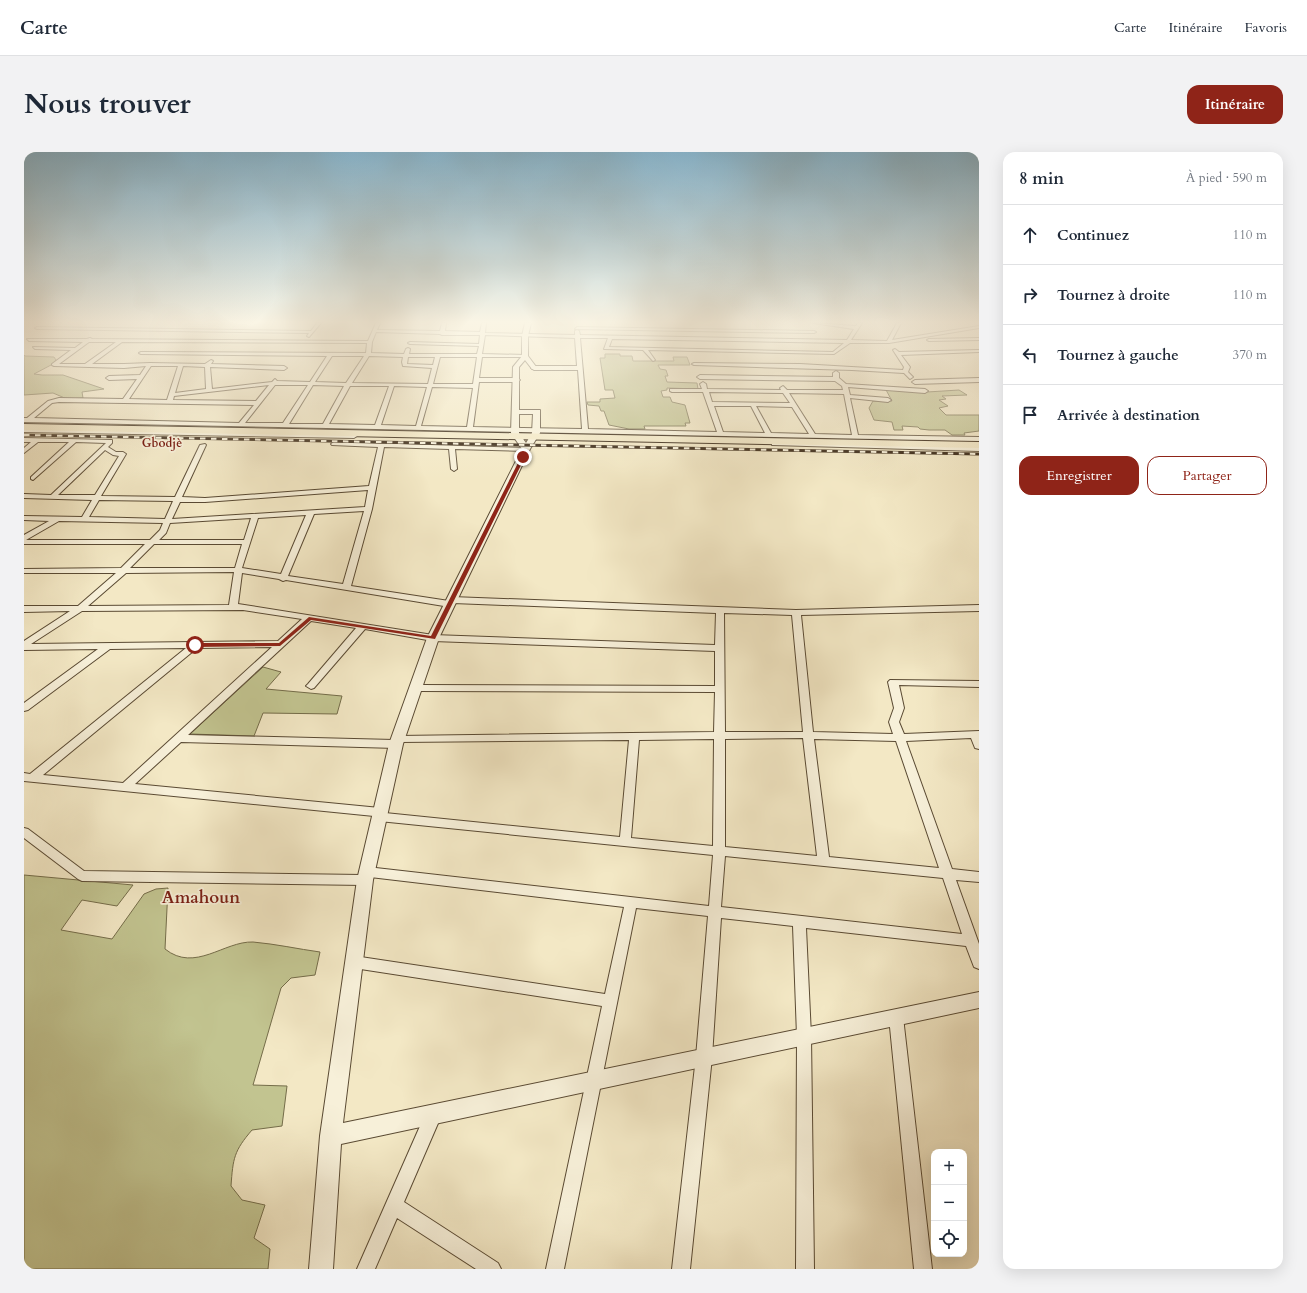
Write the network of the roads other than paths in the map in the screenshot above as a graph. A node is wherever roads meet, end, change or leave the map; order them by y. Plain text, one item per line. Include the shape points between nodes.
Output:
1 (178, 375) edge
2 (208, 375) edge
3 (317, 375) edge
4 (354, 375) edge
5 (432, 375) edge
6 (478, 375) edge
7 (516, 375) edge
8 (581, 375) edge
9 (836, 375) edge
10 (908, 375) edge
11 (141, 377) joint
12 (700, 377) joint
13 (773, 377) junction
14 (109, 378) dead end
15 (277, 378) dead end
16 (836, 379) junction
17 (477, 380) junction
18 (516, 380) junction
19 (979, 380) edge
20 (915, 382) junction
21 (273, 383) junction
22 (312, 383) junction
23 (348, 384) junction
24 (392, 385) junction
25 (429, 385) junction
26 (845, 385) junction
27 (476, 386) junction
28 (209, 390) junction
29 (672, 390) dead end
30 (705, 390) junction
31 (787, 391) junction
32 (847, 394) junction
33 (171, 395) junction
34 (888, 400) dead end
35 (124, 401) junction
36 (169, 402) junction
37 (257, 403) junction
38 (710, 404) junction
39 (753, 405) junction
40 (795, 405) junction
41 (516, 412) junction
42 (25, 423) edge
43 (242, 424) junction
44 (286, 425) junction
45 (325, 426) junction
46 (377, 427) junction
47 (418, 428) junction
48 (470, 428) junction
49 (24, 430) edge
50 (585, 430) junction
51 (721, 434) junction
52 (769, 435) junction
53 (526, 436) junction
54 (813, 436) junction
55 (424, 437) junction
56 (855, 437) junction
57 (24, 440) edge
58 (37, 440) junction
59 (979, 440) edge
60 (74, 441) junction
61 (334, 444) dead end
62 (203, 445) dead end
63 (381, 445) junction
64 (979, 445) edge
65 (104, 447) junction
66 (422, 447) junction
67 (452, 448) junction
68 (979, 448) edge
69 (24, 451) edge
70 (454, 469) dead end
71 (33, 478) dead end
72 (372, 488) junction
73 (24, 496) edge
74 (52, 497) junction
75 (98, 498) junction
76 (178, 499) junction
77 (368, 509) junction
78 (311, 512) junction
79 (254, 516) junction
80 (24, 518) edge
81 (57, 519) junction
82 (84, 519) junction
83 (167, 522) junction
84 (24, 538) edge
85 (24, 542) edge
86 (152, 542) junction
87 (246, 542) junction
88 (238, 570) junction
89 (24, 571) edge
90 (123, 571) junction
91 (283, 579) junction
92 (346, 588) junction
93 (451, 602) junction
94 (233, 607) junction
95 (82, 608) junction
96 (979, 608) edge
97 (24, 609) edge
98 (720, 611) junction
99 (796, 613) junction
100 (309, 618) junction
101 (362, 627) junction
102 (433, 638) junction
103 (280, 644) junction
104 (195, 645) junction
105 (24, 646) edge
106 (108, 646) junction
107 (720, 648) junction
108 (979, 684) edge
109 (312, 686) dead end
110 (415, 688) junction
111 (720, 689) junction
112 (24, 708) edge
113 (977, 734) edge
114 (808, 735) junction
115 (719, 736) junction
116 (634, 737) junction
117 (178, 738) junction
118 (901, 738) junction
119 (397, 741) junction
120 (979, 745) edge
121 (28, 777) edge
122 (126, 786) junction
123 (380, 815) junction
124 (24, 832) edge
125 (625, 842) junction
126 (719, 851) junction
127 (824, 862) junction
128 (947, 874) junction
129 (366, 876) junction
130 (979, 877) edge
131 (632, 902) junction
132 (714, 911) junction
133 (799, 921) junction
134 (972, 940) junction
135 (354, 962) junction
136 (979, 963) edge
137 (979, 1000) edge
138 (611, 1001) junction
139 (896, 1017) junction
140 (804, 1036) junction
141 (704, 1057) junction
142 (595, 1080) junction
143 (434, 1114) junction
144 (331, 1136) junction
145 (394, 1206) junction
146 (321, 1269) edge
147 (366, 1269) edge
148 (492, 1269) edge
149 (555, 1269) edge
150 (681, 1269) edge
151 (805, 1269) edge
152 (923, 1269) edge

1 - 33 street
2 - 28 street
3 - 22 street
4 - 23 street
5 - 25 street
6 - 17 street
7 - 18 street
8 - 50 street
9 - 16 street
10 - 20 street
11 - 14 street
11 - 35 street
12 - 13 street
12 - 30 street
13 - 16 street
13 - 31 street
15 - 21 street
16 - 26 street
17 - 18 street
17 - 27 street
18 - 41 street
19 - 20 street
20 - 26 street via 926,391
21 - 22 street
21 - 28 street
21 - 37 street
22 - 23 street
22 - 44 street
23 - 24 street
23 - 45 street
24 - 25 street
24 - 46 street
25 - 27 street
25 - 47 street
26 - 32 street
27 - 48 street
28 - 33 street
29 - 30 street
30 - 31 street
30 - 38 street
31 - 32 street
31 - 40 street
32 - 34 street
32 - 56 street
33 - 36 street
35 - 36 street
35 - 42 street via 54,401
36 - 37 street
37 - 43 street
38 - 39 street
38 - 51 street
39 - 40 street
39 - 52 street
40 - 54 street
41 - 53 street
41 - 53 street via 536,412
42 - 43 street
42 - 53 highway
43 - 44 street
44 - 45 street
45 - 46 street
46 - 47 street
47 - 48 street
48 - 53 street
49 - 55 street
50 - 51 street
50 - 53 street
51 - 52 street
52 - 54 street
53 - 55 street
53 - 59 highway
53 - 64 highway
53 - 67 street
53 - 68 street
53 - 93 street
54 - 56 street
55 - 66 street
56 - 59 street
57 - 58 street
58 - 60 street
58 - 69 street
60 - 65 street via 110,441
60 - 71 street
61 - 63 street
62 - 76 street
63 - 66 street
63 - 72 street
65 - 74 street
65 - 75 street via 115,454 123,454
66 - 67 street
67 - 70 street
72 - 76 street via 205,500
72 - 77 street
73 - 74 street
74 - 75 street
75 - 76 street
75 - 82 street
76 - 83 street
77 - 78 street
77 - 92 street
78 - 79 street
78 - 91 street
79 - 83 street
79 - 87 street
80 - 81 street
81 - 82 street
81 - 84 street
82 - 83 street
83 - 86 street via 163,531
85 - 86 street
86 - 87 street
86 - 90 street
87 - 88 street
88 - 90 street
88 - 91 street
88 - 94 street
89 - 90 street
90 - 95 street
91 - 92 street
92 - 93 street
93 - 98 street
93 - 102 street
94 - 95 street
94 - 100 street
95 - 97 street
95 - 105 street
96 - 99 street
98 - 99 street
98 - 107 street
99 - 114 street
100 - 101 street
100 - 103 street
101 - 102 street
101 - 109 street
102 - 107 street
102 - 110 street
103 - 104 street
103 - 117 street
104 - 106 street
104 - 121 street
105 - 106 street
106 - 112 street
107 - 111 street
108 - 118 street via 893,682 899,708 894,722
110 - 111 street
110 - 119 street
111 - 115 street
113 - 118 street
113 - 120 street
114 - 115 street
114 - 118 street
114 - 127 street
115 - 116 street
115 - 126 street
116 - 119 street
116 - 125 street
117 - 119 street
117 - 122 street
118 - 128 street
119 - 123 street
121 - 122 street
122 - 123 street
123 - 125 street
123 - 129 street
124 - 129 street via 82,876
125 - 126 street
126 - 127 street
126 - 132 street
127 - 128 street
128 - 130 street
128 - 134 street
129 - 131 street
129 - 135 street
131 - 132 street
131 - 138 street
132 - 133 street
132 - 141 street
133 - 134 street
133 - 140 street
134 - 136 street
135 - 138 street
135 - 144 street
137 - 139 street
138 - 142 street
139 - 140 street
139 - 152 street
140 - 141 street
140 - 151 street
141 - 142 street
141 - 150 street
142 - 143 street
142 - 149 street
143 - 144 street
143 - 145 street
144 - 146 street
145 - 147 street
145 - 148 street

